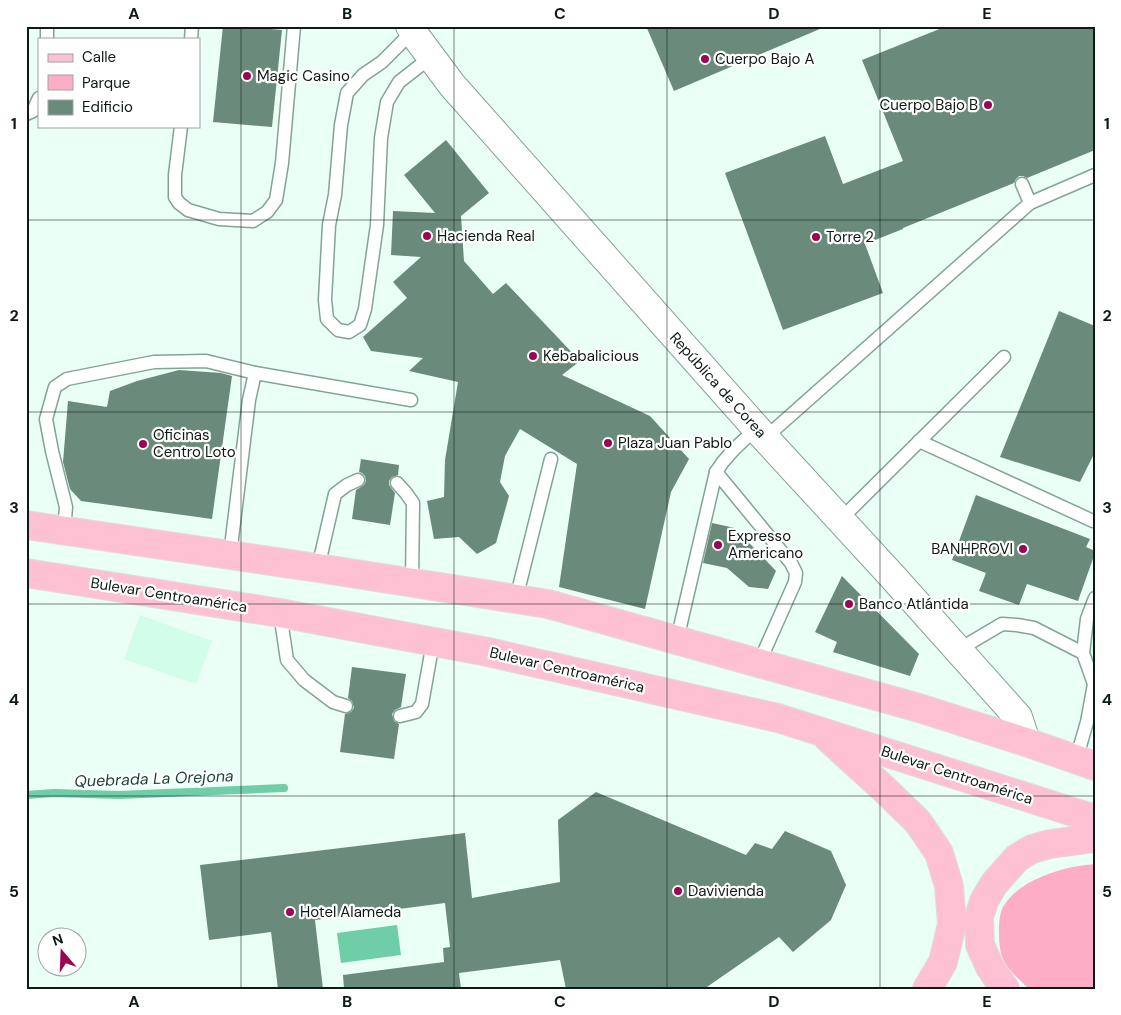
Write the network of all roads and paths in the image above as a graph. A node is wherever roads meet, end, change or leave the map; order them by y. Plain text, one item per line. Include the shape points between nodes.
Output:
1 (294, 26) edge
2 (411, 29) edge
3 (431, 57) junction
4 (38, 100) edge
5 (26, 114) edge
6 (181, 128) edge
7 (1095, 174) edge
8 (1022, 184) dead end
9 (1030, 203) junction
10 (1004, 357) dead end
11 (255, 374) junction
12 (411, 400) dead end
13 (761, 433) junction
14 (919, 441) junction
15 (551, 459) dead end
16 (716, 472) junction
17 (358, 480) dead end
18 (397, 483) dead end
19 (840, 520) junction
20 (1095, 520) edge
21 (26, 525) edge
22 (64, 530) junction
23 (230, 555) junction
24 (318, 568) junction
25 (26, 573) edge
26 (412, 582) junction
27 (1095, 598) edge
28 (516, 599) junction
29 (280, 613) junction
30 (677, 640) junction
31 (433, 642) junction
32 (958, 650) junction
33 (1083, 653) junction
34 (759, 663) junction
35 (346, 706) dead end
36 (400, 716) dead end
37 (822, 732) junction
38 (1026, 742) junction
39 (1086, 763) edge
40 (1095, 819) edge
41 (1095, 838) edge
42 (928, 989) edge
43 (1005, 989) edge

1 - 6 lane via 282,163 276,200 268,212 254,220 219,218 188,210 179,203 175,197 175,175
2 - 3 street, República de Corea
2 - 3 lane via 382,62 363,75 347,93 330,226 325,300 327,319 338,330 350,332 360,325 365,309 377,225 381,138 387,102 399,82
3 - 13 street, República de Corea via 452,85
4 - 5 lane via 33,111
7 - 9 lane
8 - 9 lane
9 - 13 lane
10 - 14 lane
11 - 12 lane
11 - 22 lane via 206,361 154,362 68,379 55,387 46,420 66,507
11 - 23 lane
13 - 16 lane via 735,448
13 - 19 street, República de Corea
14 - 19 lane
14 - 20 lane
15 - 28 lane
16 - 30 lane
16 - 34 lane via 796,573
17 - 24 lane via 335,494
18 - 26 lane via 413,503
19 - 32 street, República de Corea
21 - 22 main road
22 - 23 main road
23 - 24 main road
24 - 26 main road
25 - 29 main road, Bulevar Centroamérica
26 - 28 main road
27 - 33 lane via 1087,619
28 - 30 main road via 548,604
29 - 31 main road, Bulevar Centroamérica
29 - 35 lane via 287,660 304,680 333,702
30 - 34 main road
31 - 36 lane via 422,704 416,712
31 - 37 main road, Bulevar Centroamérica via 778,718
32 - 33 lane via 1002,624 1034,628
32 - 38 street, República de Corea via 1018,717
33 - 39 lane via 1094,684 1087,722
34 - 38 main road
37 - 40 main road, Bulevar Centroamérica
37 - 42 main road via 918,822 939,853 949,886 952,924 943,962
38 - 39 main road
41 - 43 main road via 1032,849 1005,870 990,890 980,916 980,945

